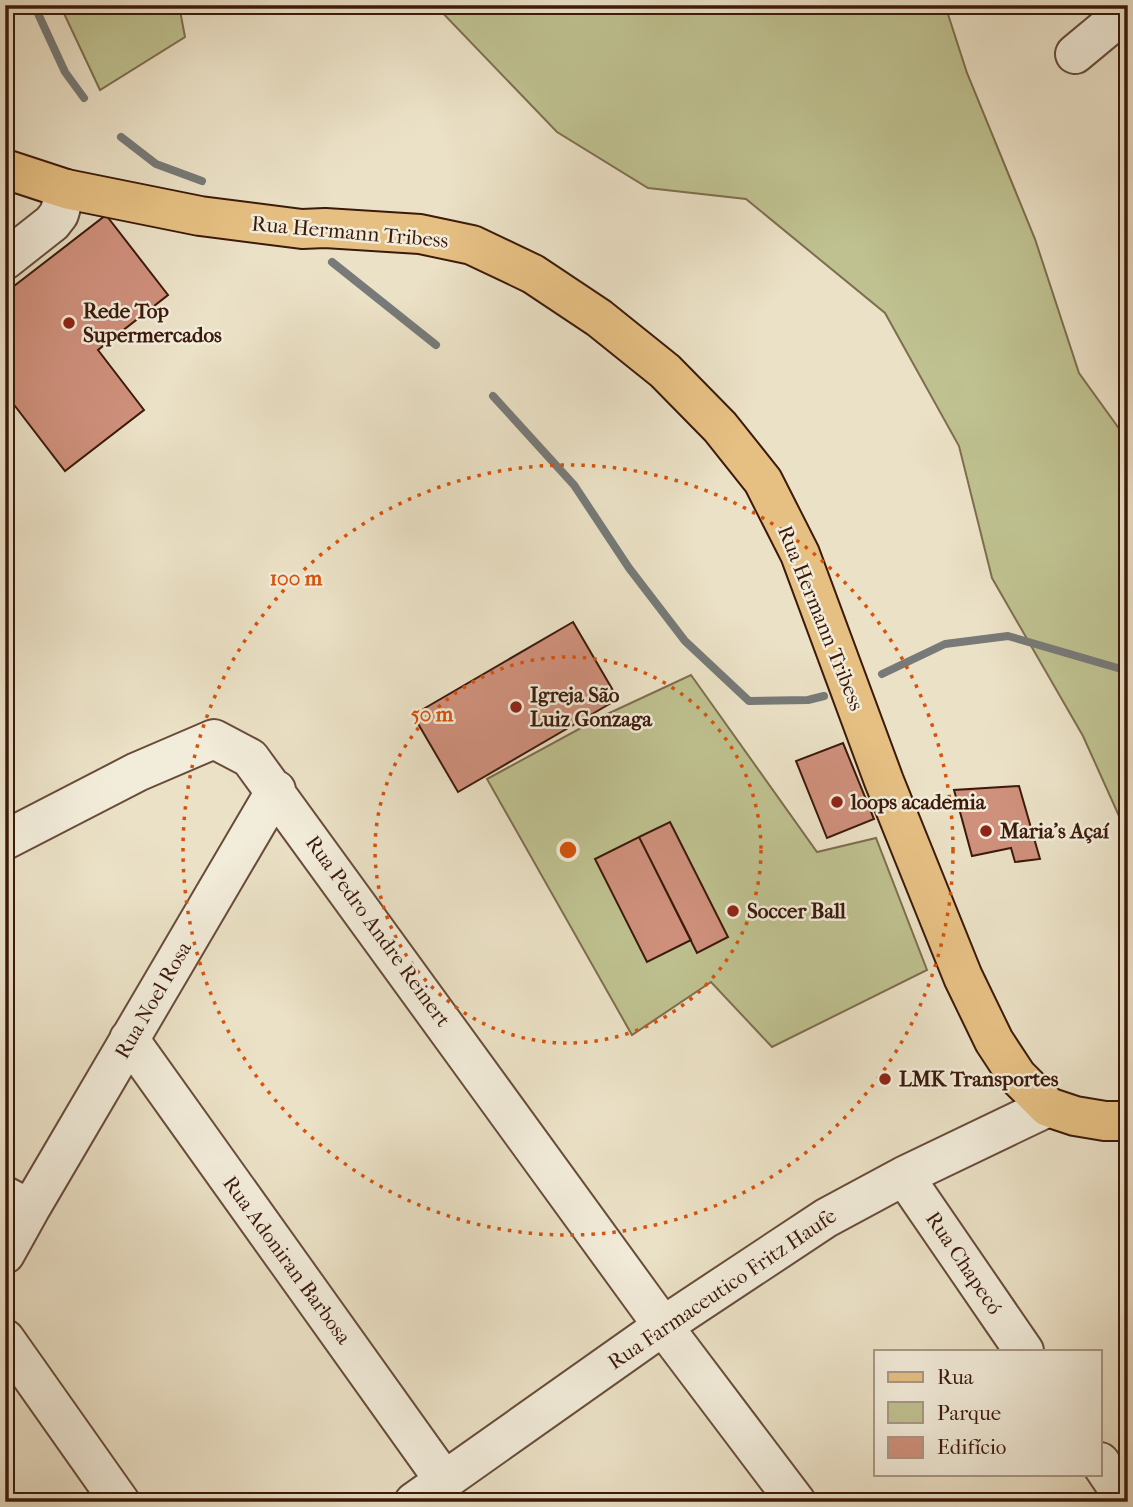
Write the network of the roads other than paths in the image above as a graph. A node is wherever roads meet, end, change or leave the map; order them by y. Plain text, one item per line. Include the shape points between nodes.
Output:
1 (1128, 10) edge
2 (1075, 54) dead end
3 (5, 169) edge
4 (66, 189) junction
5 (5, 260) edge
6 (276, 790) junction
7 (5, 839) edge
8 (129, 1039) junction
9 (1048, 1107) junction
10 (1128, 1121) edge
11 (904, 1176) junction
12 (17, 1202) edge
13 (5, 1254) edge
14 (663, 1326) junction
15 (5, 1339) edge
16 (1023, 1350) edge
17 (1102, 1465) edge
18 (429, 1491) edge
19 (120, 1502) edge
20 (796, 1502) edge
21 (1127, 1502) edge

1 - 2 street
3 - 4 main road, Rua Hermann Tribess
4 - 5 street via 52,223
4 - 9 main road, Rua Hermann Tribess via 237,221 420,234 472,245 533,274 599,318 665,371 720,427 762,481 800,554 963,977 994,1041 1017,1076
6 - 7 street, Rua Pedro Andre Reinert via 250,758 214,739
6 - 8 street, Rua Noel Rosa
6 - 14 street, Rua Pedro Andre Reinert
8 - 12 street, Rua Noel Rosa
8 - 18 street, Rua Adoniran Barbosa
9 - 10 main road, Rua Hermann Tribess via 1105,1121
9 - 11 street, Rua Farmaceutico Fritz Haufe
11 - 14 street, Rua Farmaceutico Fritz Haufe via 826,1218
11 - 16 street, Rua Chapecó
12 - 13 street, Rua Noel Rosa
14 - 18 street, Rua Farmaceutico Fritz Haufe
14 - 20 street, Rua Pedro Andre Reinert
15 - 19 street
17 - 21 street

